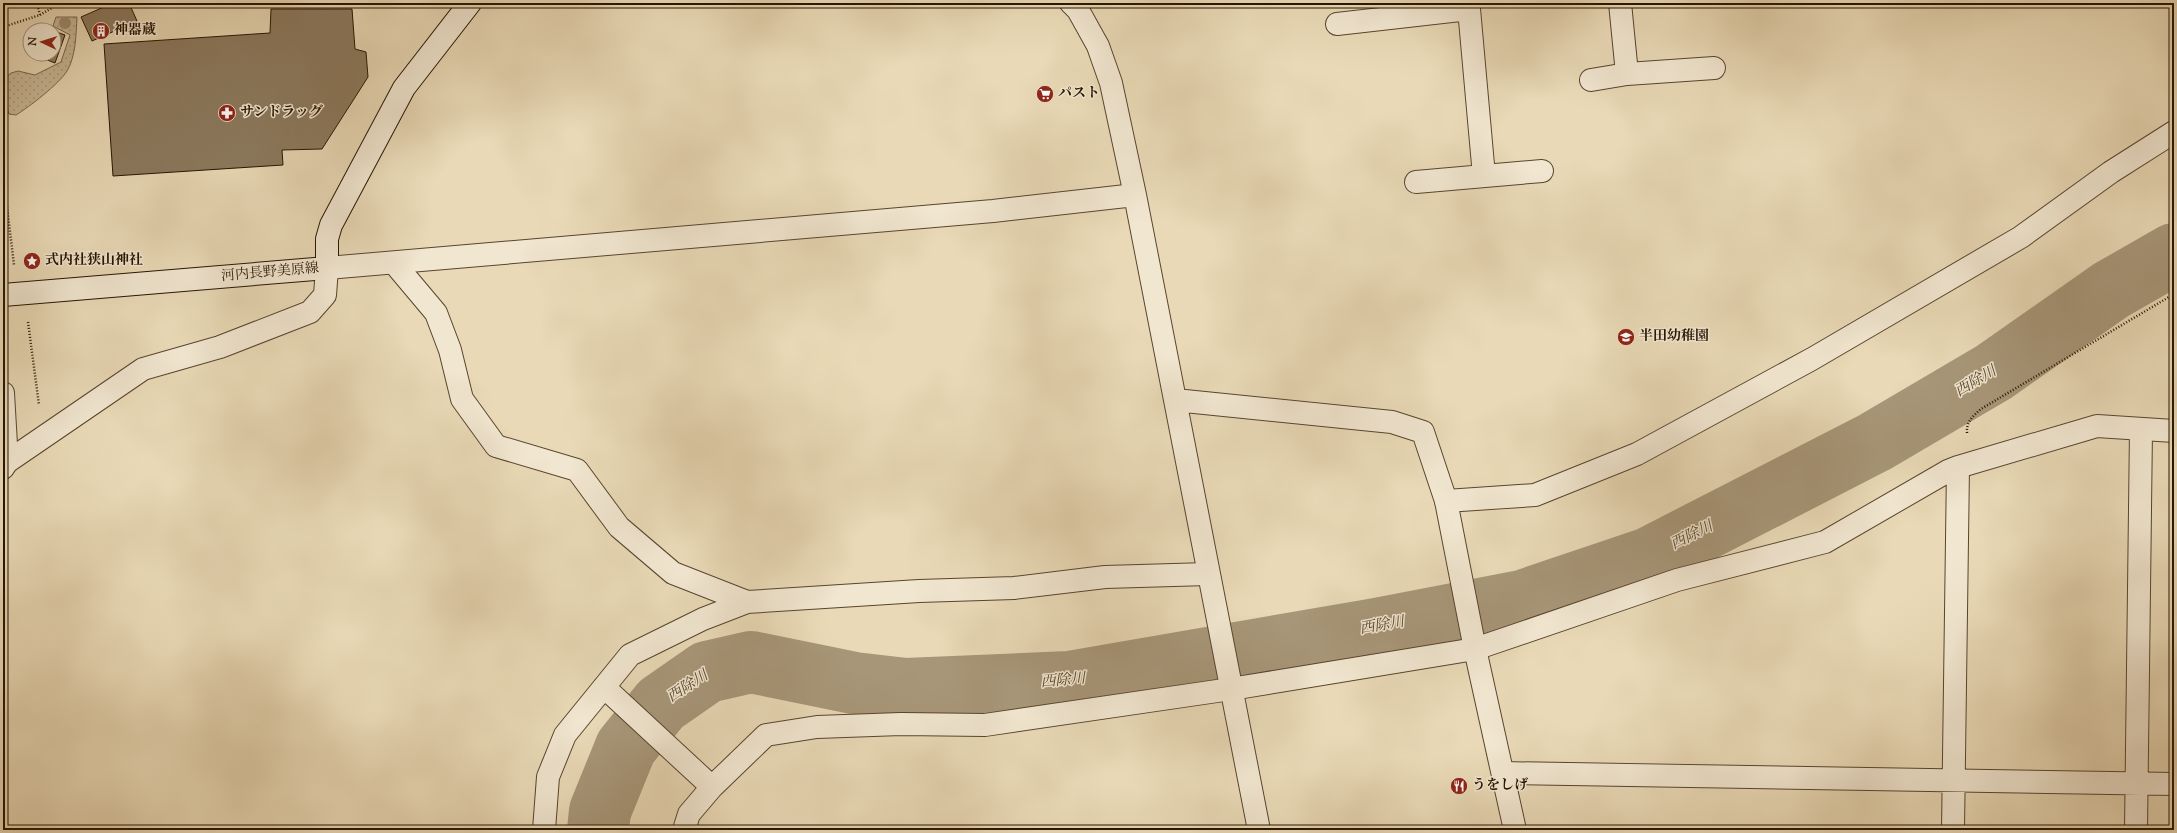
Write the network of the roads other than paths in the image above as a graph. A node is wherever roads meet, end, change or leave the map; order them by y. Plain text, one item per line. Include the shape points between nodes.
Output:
1 (470, 3) edge
2 (1071, 3) edge
3 (1620, 3) edge
4 (1410, 9) edge
5 (1337, 24) dead end
6 (1714, 68) dead end
7 (1627, 74) junction
8 (1591, 80) dead end
9 (2174, 132) edge
10 (1542, 171) dead end
11 (1484, 176) junction
12 (1416, 182) dead end
13 (1135, 195) junction
14 (394, 262) junction
15 (327, 268) junction
16 (3, 295) edge
17 (3, 393) edge
18 (1175, 400) junction
19 (2141, 429) junction
20 (2174, 431) edge
21 (4, 464) edge
22 (1967, 465) junction
23 (1446, 501) junction
24 (1208, 574) junction
25 (747, 602) junction
26 (1475, 649) junction
27 (1229, 683) junction
28 (608, 690) junction
29 (1503, 773) junction
30 (1954, 781) junction
31 (708, 783) junction
32 (2137, 784) junction
33 (2174, 784) edge
34 (544, 830) edge
35 (684, 830) edge
36 (1259, 830) edge
37 (1515, 830) edge
38 (1953, 830) edge
39 (2136, 830) edge

1 - 15 street, 河内長野美原線 via 404,88 382,128 331,225 325,254
2 - 13 street via 1078,10 1098,46 1111,83
3 - 7 street
4 - 5 street
4 - 11 street via 1469,9
6 - 7 street
7 - 8 street
9 - 23 street via 2111,172 2021,236 1812,359 1637,454 1534,495
10 - 11 street
11 - 12 street
13 - 14 street via 993,211
13 - 18 street
14 - 15 street
14 - 25 street via 436,313 450,350 462,400 496,446 578,470 619,527 673,573
15 - 16 street, 河内長野美原線
15 - 21 street via 325,295 310,312 220,347 143,369
17 - 21 street
18 - 23 street via 1392,422 1423,432
18 - 24 street
19 - 20 street
19 - 22 street via 2097,426
19 - 32 street
22 - 26 street via 1948,471 1825,542 1677,580
22 - 30 street
23 - 26 street
24 - 25 street via 1105,577 1014,588
24 - 27 street
25 - 28 street via 703,619 630,656
26 - 27 street
26 - 29 street
27 - 31 street via 985,725 816,727 766,735
27 - 36 street
28 - 31 street
28 - 34 street via 565,735 548,777
29 - 30 street
29 - 37 street
30 - 32 street
30 - 38 street
31 - 35 street via 689,814
32 - 33 street
32 - 39 street

